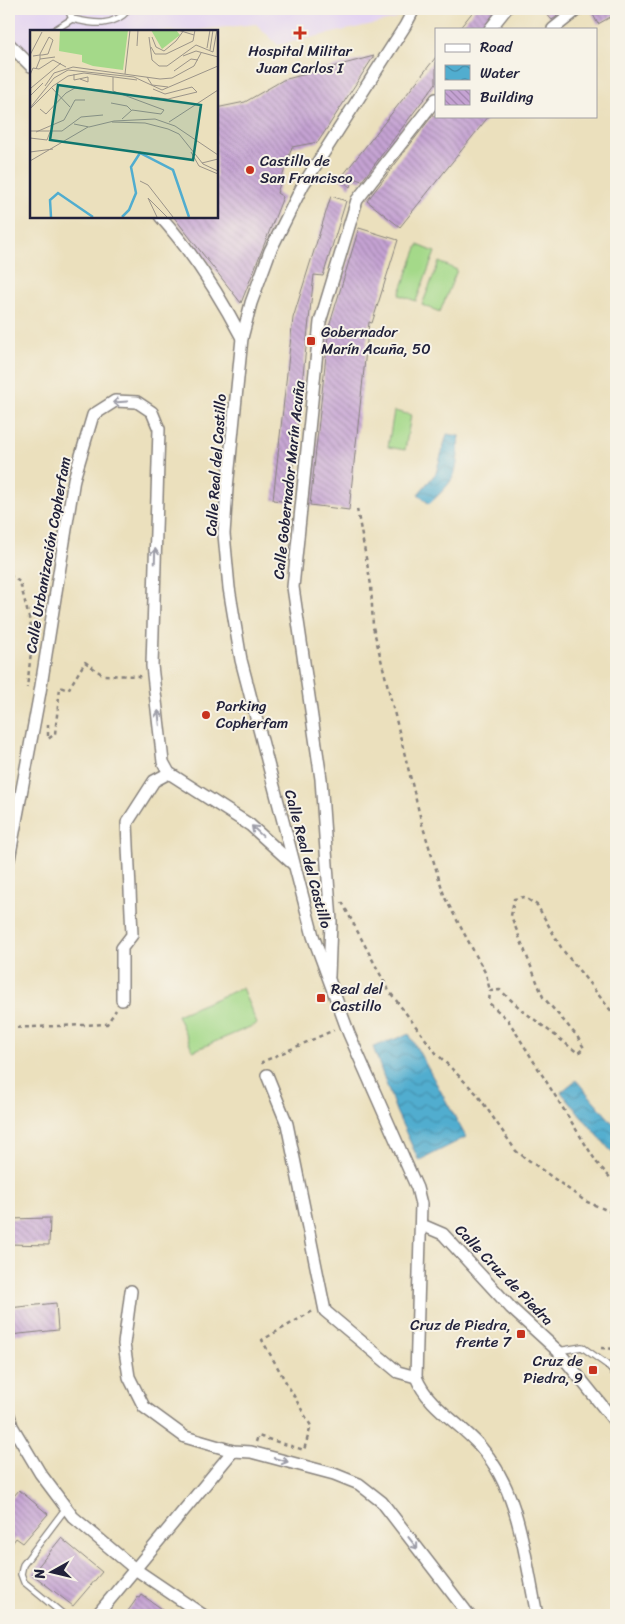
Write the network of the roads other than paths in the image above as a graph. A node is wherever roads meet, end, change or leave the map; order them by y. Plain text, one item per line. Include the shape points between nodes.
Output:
1 (68, 9) edge
2 (129, 9) edge
3 (414, 9) edge
4 (506, 9) edge
5 (578, 9) edge
6 (72, 19) junction
7 (491, 28) edge
8 (554, 28) edge
9 (55, 30) edge
10 (9, 44) edge
11 (30, 65) edge
12 (435, 100) edge
13 (162, 218) edge
14 (242, 338) junction
15 (169, 773) junction
16 (9, 859) edge
17 (293, 864) junction
18 (329, 985) junction
19 (122, 1000) road end
20 (267, 1075) road end
21 (422, 1225) junction
22 (130, 1290) dead end
23 (558, 1351) junction
24 (616, 1375) edge
25 (416, 1377) junction
26 (9, 1415) edge
27 (616, 1423) edge
28 (233, 1451) junction
29 (66, 1508) junction
30 (135, 1569) junction
31 (64, 1615) edge
32 (97, 1615) edge
33 (203, 1615) edge
34 (470, 1615) edge
35 (537, 1615) edge

1 - 6 lane
2 - 6 lane via 111,24
3 - 14 street, Calle Real del Castillo via 303,185 270,251
4 - 7 street
5 - 8 street
6 - 9 lane
10 - 11 street
12 - 18 street, Calle Gobernador Marín Acuña via 357,200 320,322 293,587 322,780 331,922
13 - 14 street via 185,244
14 - 17 street, Calle Real del Castillo via 224,534 229,588 241,660
15 -> 16 street, Calle Urbanización Copherfam via 163,762 152,666 159,429 152,412 137,402 114,401 93,415 74,479
17 -> 15 street via 250,825
15 - 19 street via 154,781 127,823 132,935 122,948
17 - 18 street, Calle Real del Castillo
18 - 21 street via 417,1188
20 - 25 street via 286,1124 325,1311 398,1372
21 - 23 street, Calle Cruz de Piedra via 443,1234 511,1308
21 - 25 street
22 - 28 street via 124,1344 129,1377 144,1406 185,1436
23 - 24 lane via 582,1347
23 - 27 street, Calle Cruz de Piedra
25 - 35 street via 422,1393 480,1447 496,1469 512,1504
26 - 29 street via 12,1426 40,1473
28 - 30 street
28 -> 34 street via 251,1452 359,1484 382,1502
29 - 30 street
29 - 31 lane via 23,1565 21,1574 24,1582
30 - 32 street
30 - 33 street

